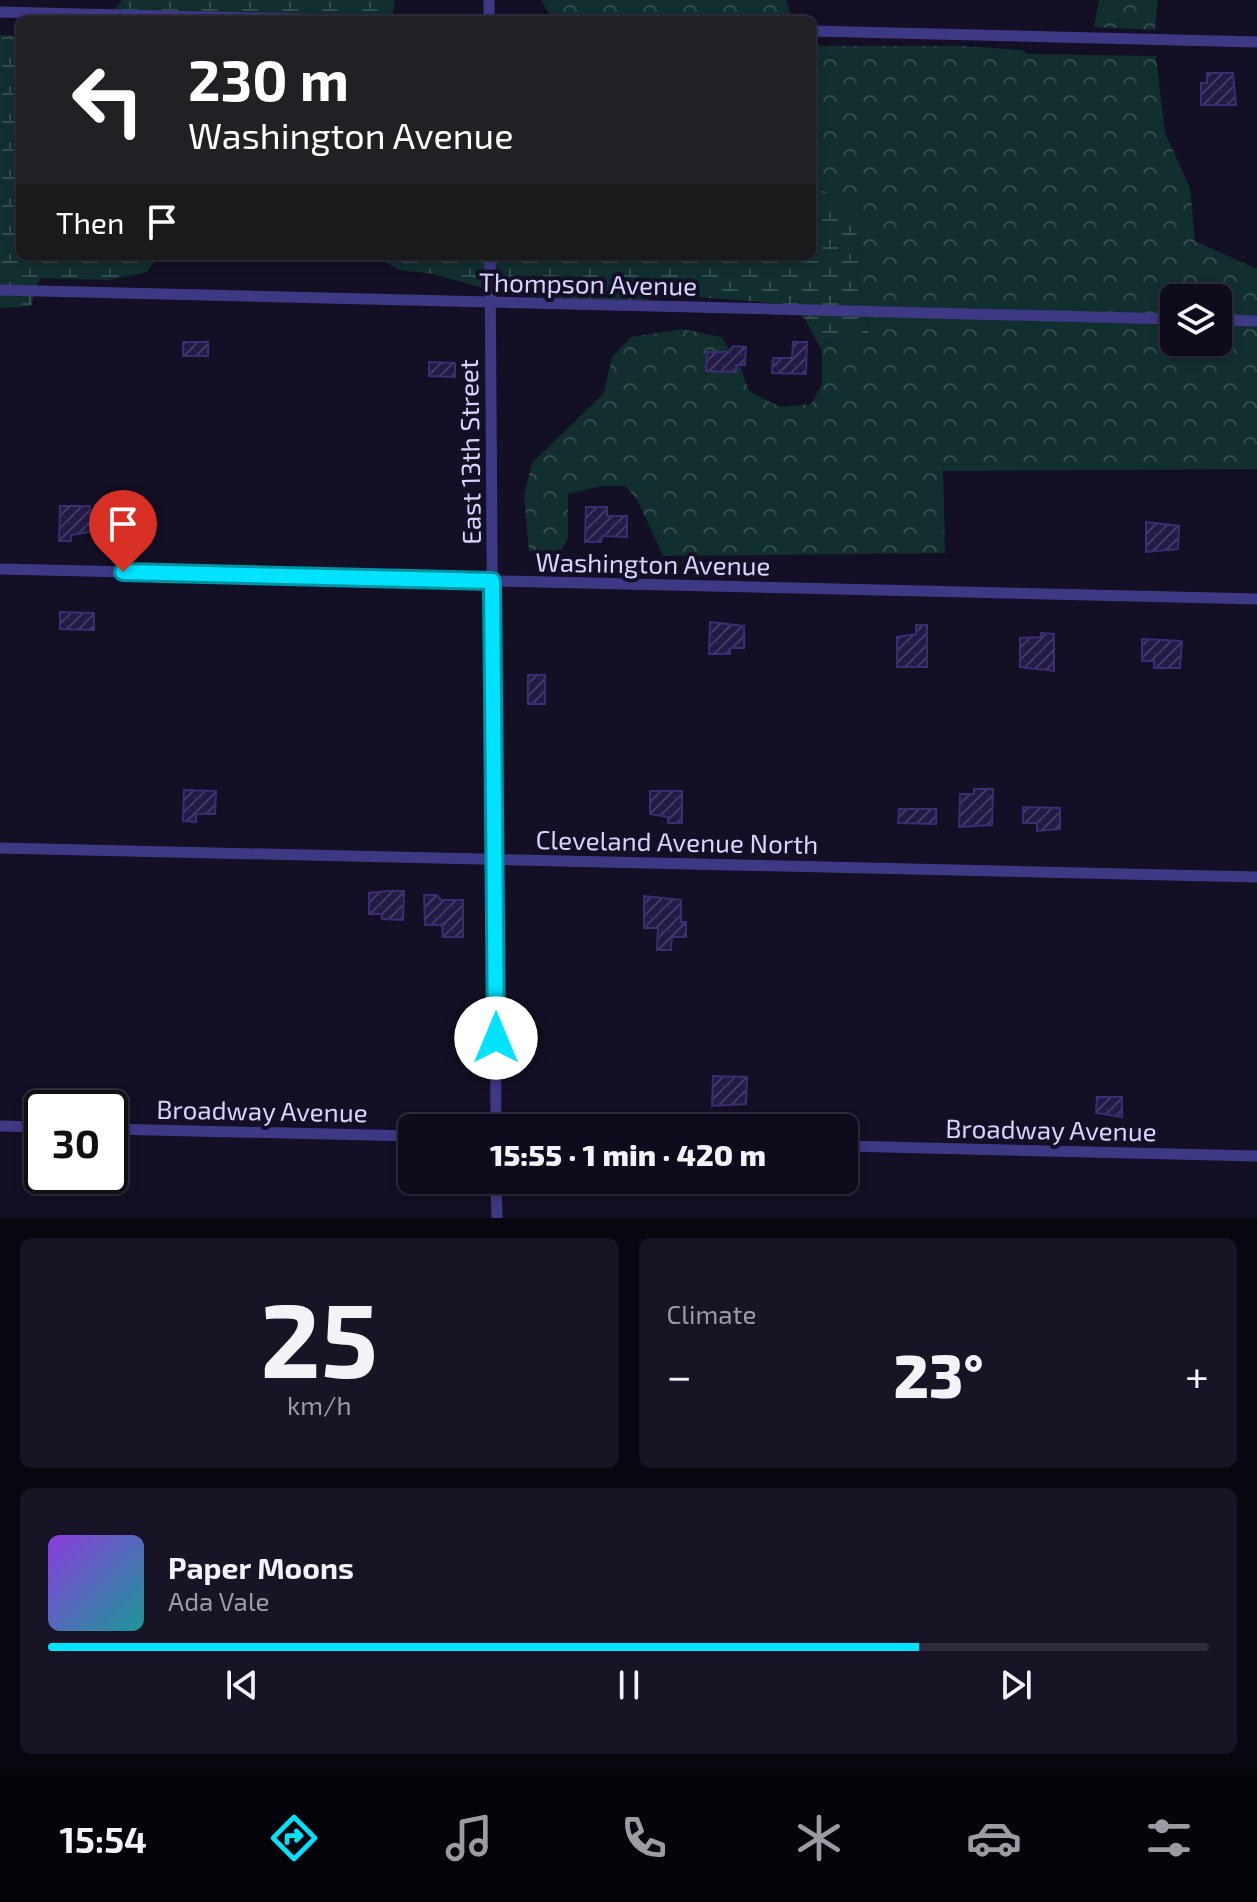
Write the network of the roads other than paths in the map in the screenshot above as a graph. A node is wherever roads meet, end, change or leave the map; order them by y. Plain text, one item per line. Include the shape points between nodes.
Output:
1 (0, 12) edge
2 (167, 16) edge
3 (816, 31) edge
4 (1257, 42) edge
5 (490, 260) edge
6 (0, 290) edge
7 (490, 302) junction
8 (1160, 319) edge
9 (1232, 320) edge
10 (1257, 321) edge
11 (0, 569) edge
12 (492, 581) junction
13 (1257, 599) edge
14 (0, 848) edge
15 (495, 859) junction
16 (1257, 877) edge
17 (496, 1114) edge
18 (0, 1126) edge
19 (24, 1127) edge
20 (128, 1129) edge
21 (398, 1136) edge
22 (858, 1146) edge
23 (1257, 1156) edge
24 (496, 1194) edge
25 (497, 1218) edge

1 - 2 street
3 - 4 street
5 - 7 street, East 13th Street
6 - 7 street, Thompson Avenue
7 - 8 street, Thompson Avenue
7 - 12 street, East 13th Street
9 - 10 street
11 - 12 street, Washington Avenue
12 - 13 street, Washington Avenue
12 - 15 street, East 13th Street
14 - 15 street, Cleveland Avenue North
15 - 16 street, Cleveland Avenue North
15 - 17 street, East 13th Street
18 - 19 street
20 - 21 street, Broadway Avenue
22 - 23 street, Broadway Avenue
24 - 25 street

